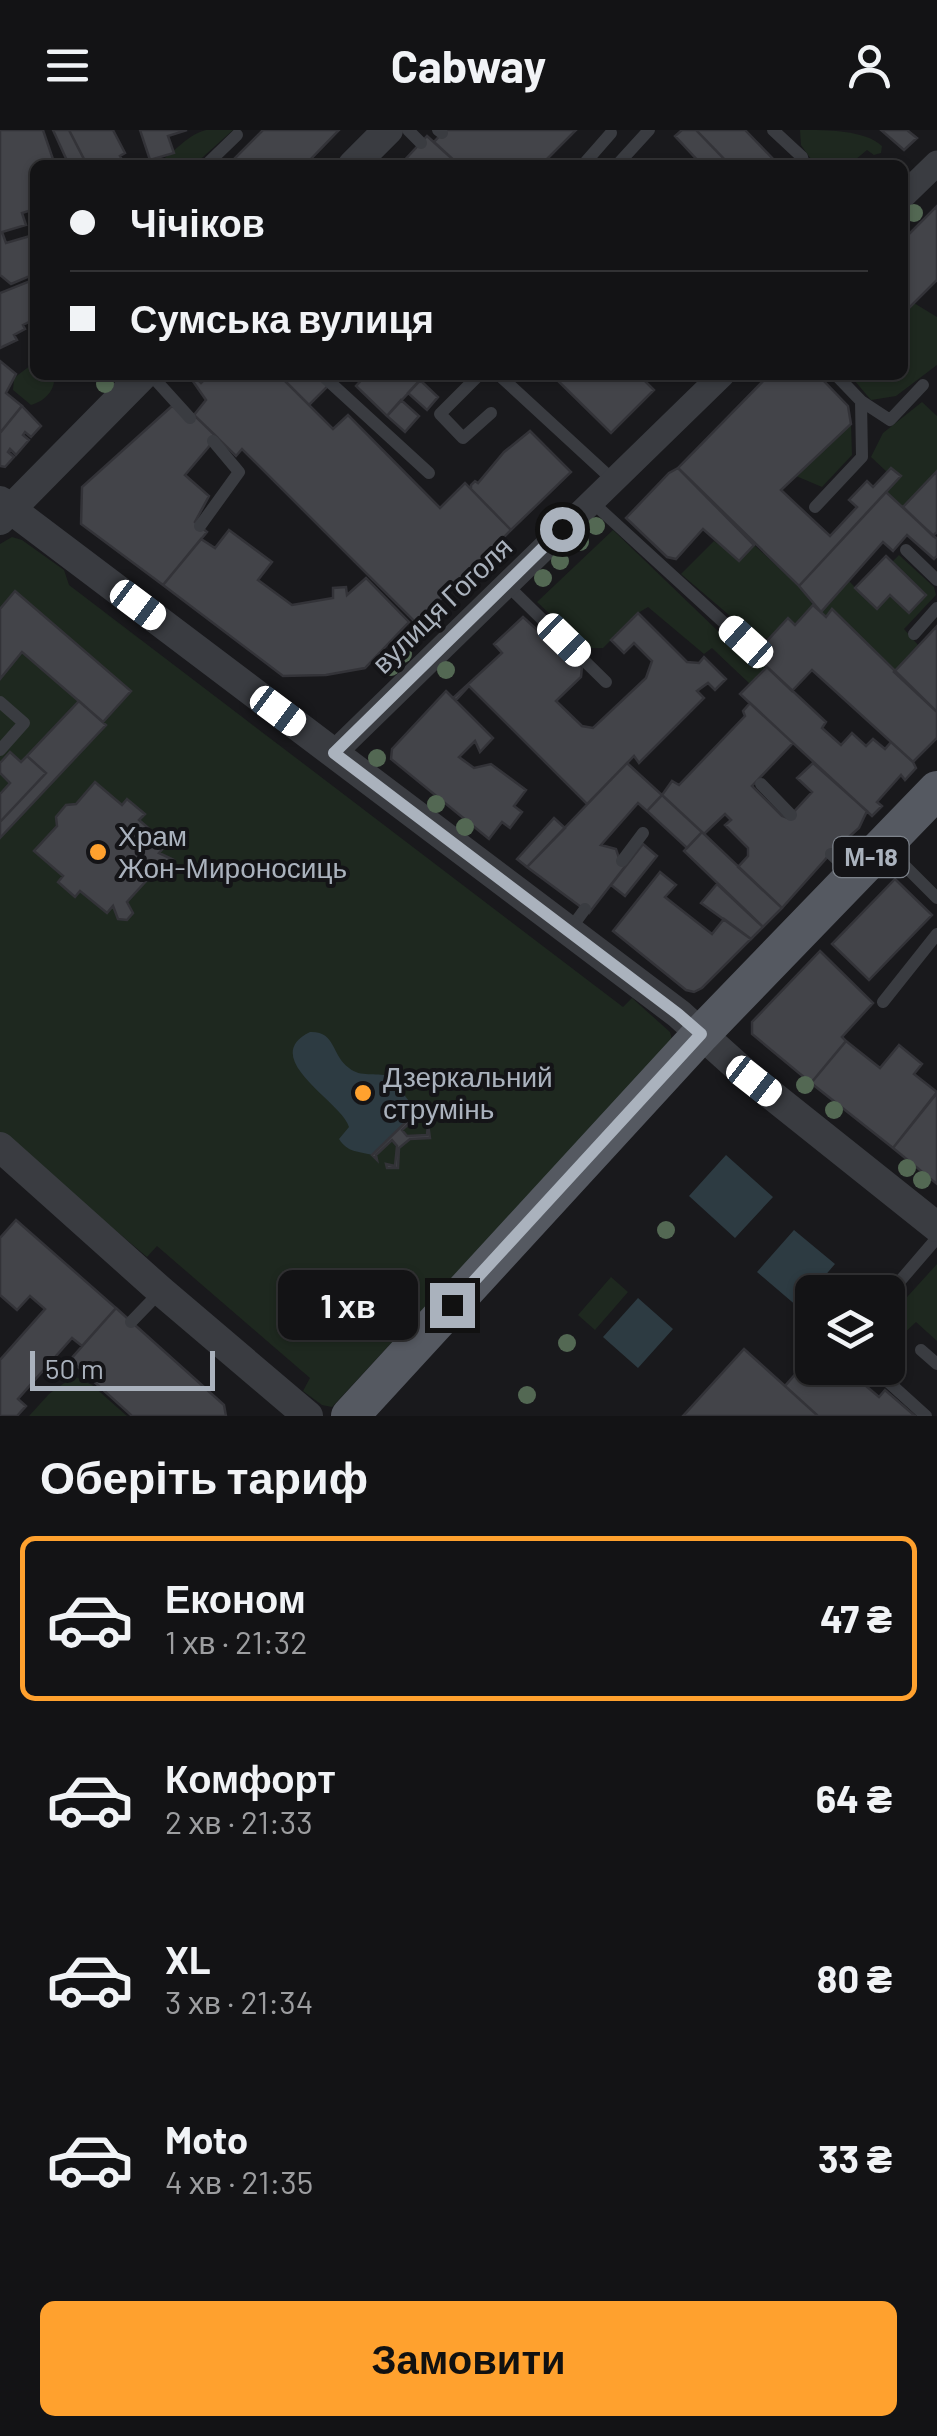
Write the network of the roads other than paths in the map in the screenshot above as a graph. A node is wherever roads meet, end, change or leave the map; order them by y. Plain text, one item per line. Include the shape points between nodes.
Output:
1 (388, 130) edge
2 (408, 130) edge
3 (650, 130) edge
4 (774, 130) edge
5 (611, 133) dead end
6 (238, 135) dead end
7 (421, 142) dead end
8 (211, 160) edge
9 (357, 160) edge
10 (587, 160) edge
11 (622, 160) edge
12 (803, 160) edge
13 (937, 164) edge
14 (908, 191) edge
15 (138, 380) edge
16 (156, 380) edge
17 (327, 380) edge
18 (474, 380) edge
19 (505, 380) edge
20 (717, 380) edge
21 (841, 380) edge
22 (924, 385) dead end
23 (861, 401) junction
24 (491, 413) dead end
25 (190, 418) dead end
26 (213, 441) dead end
27 (429, 473) dead end
28 (613, 480) junction
29 (591, 501) junction
30 (816, 507) dead end
31 (3, 510) edge
32 (200, 526) dead end
33 (906, 550) dead end
34 (937, 580) edge
35 (506, 584) junction
36 (937, 608) edge
37 (914, 634) dead end
38 (746, 642) dead end
39 (606, 682) dead end
40 (0, 702) edge
41 (0, 750) edge
42 (334, 753) junction
43 (762, 784) dead end
44 (937, 790) edge
45 (791, 815) dead end
46 (643, 833) dead end
47 (884, 844) junction
48 (622, 861) dead end
49 (937, 898) edge
50 (937, 934) edge
51 (882, 1002) dead end
52 (701, 1034) junction
53 (0, 1146) edge
54 (937, 1227) edge
55 (937, 1238) edge
56 (905, 1275) edge
57 (161, 1291) junction
58 (131, 1322) dead end
59 (921, 1350) dead end
60 (937, 1364) edge
61 (892, 1385) edge
62 (308, 1416) edge
63 (350, 1416) edge
64 (926, 1416) edge

1 - 9 street
2 - 7 lane
3 - 11 lane
4 - 12 lane
5 - 10 lane
6 - 8 lane
13 - 14 street
15 - 31 street
16 - 25 lane
17 - 27 lane
18 - 24 lane via 440,414 464,438
19 - 28 lane
20 - 28 street, вулиця Гоголя
21 - 23 lane
22 - 23 lane via 890,420
23 - 30 lane via 862,457
26 - 32 lane via 239,472
28 - 29 street, вулиця Гоголя
29 - 35 street, вулиця Гоголя
29 - 38 lane
31 - 42 street
33 - 34 lane
35 - 39 lane
35 - 42 street, вулиця Гоголя
36 - 37 lane
40 - 41 lane via 24,723
42 - 52 street via 577,920
43 - 45 lane
44 - 47 main road, М-18
46 - 48 lane
47 - 49 lane
47 - 52 main road, М-18 via 842,864
50 - 51 lane
52 - 54 street
52 - 63 main road, М-18
53 - 57 street
55 - 56 lane
57 - 58 lane
57 - 62 street
59 - 60 lane
61 - 64 lane

